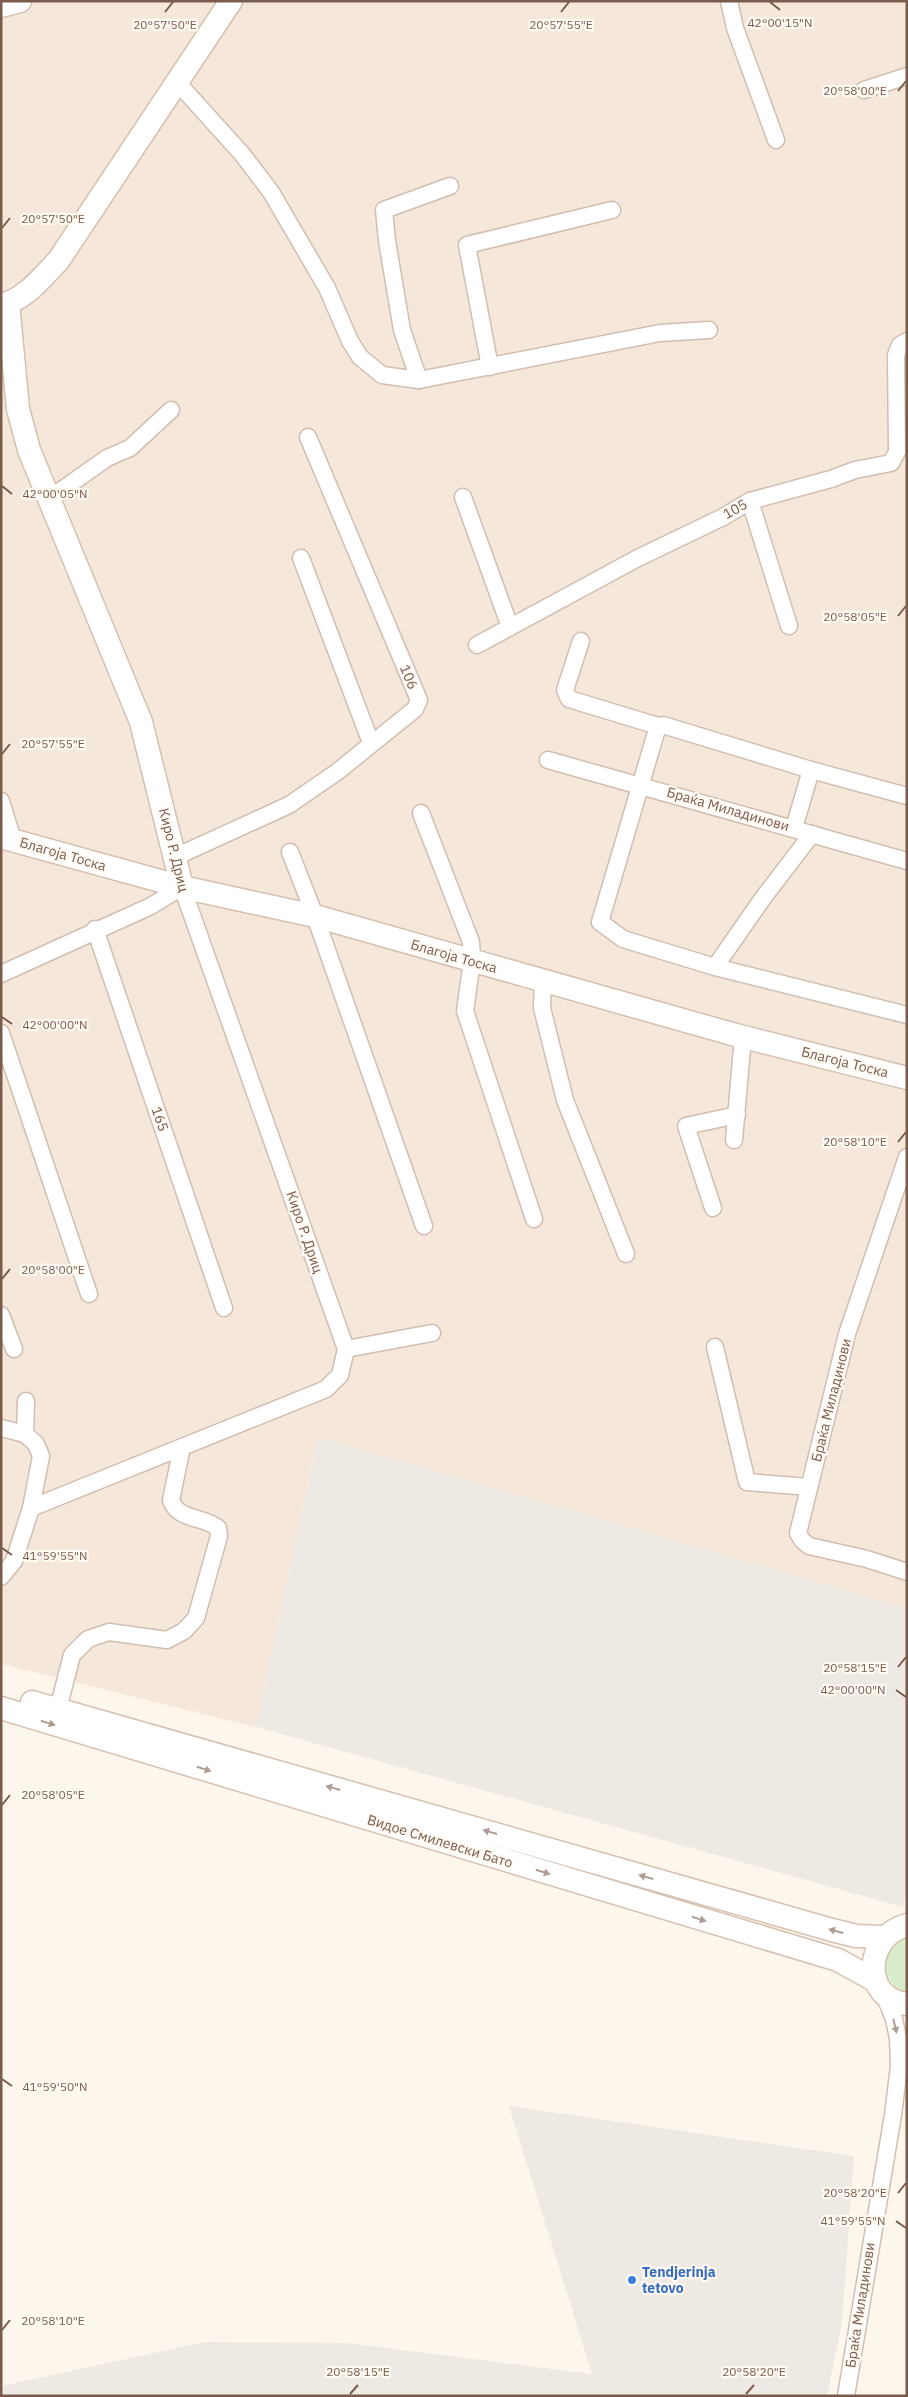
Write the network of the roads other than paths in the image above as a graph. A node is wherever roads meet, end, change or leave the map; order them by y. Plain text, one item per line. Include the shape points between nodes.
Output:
1 (20, 1) edge
2 (729, 1) edge
3 (1, 6) edge
4 (224, 7) edge
5 (907, 76) edge
6 (177, 82) junction
7 (864, 90) dead end
8 (776, 140) dead end
9 (450, 186) dead end
10 (612, 210) dead end
11 (4, 304) edge
12 (709, 330) dead end
13 (907, 341) edge
14 (490, 367) junction
15 (419, 380) junction
16 (171, 410) dead end
17 (308, 436) dead end
18 (463, 497) dead end
19 (49, 499) junction
20 (750, 501) junction
21 (301, 558) dead end
22 (789, 626) dead end
23 (510, 627) junction
24 (581, 641) dead end
25 (477, 645) dead end
26 (658, 726) junction
27 (371, 743) junction
28 (548, 760) dead end
29 (811, 770) junction
30 (639, 784) junction
31 (907, 796) edge
32 (1, 801) edge
33 (421, 813) dead end
34 (794, 828) junction
35 (812, 834) junction
36 (7, 838) edge
37 (290, 852) dead end
38 (174, 858) junction
39 (907, 861) edge
40 (182, 887) junction
41 (315, 916) junction
42 (95, 929) junction
43 (472, 961) junction
44 (715, 967) junction
45 (1, 974) edge
46 (543, 981) junction
47 (907, 1015) edge
48 (1, 1033) edge
49 (743, 1037) junction
50 (907, 1078) edge
51 (737, 1115) junction
52 (734, 1140) dead end
53 (907, 1157) edge
54 (713, 1208) dead end
55 (534, 1218) dead end
56 (424, 1226) dead end
57 (626, 1254) dead end
58 (89, 1294) dead end
59 (224, 1308) dead end
60 (1, 1315) edge
61 (432, 1334) dead end
62 (715, 1347) dead end
63 (14, 1349) dead end
64 (346, 1349) junction
65 (26, 1401) dead end
66 (1, 1428) edge
67 (25, 1434) junction
68 (182, 1447) junction
69 (809, 1487) junction
70 (31, 1508) junction
71 (907, 1572) edge
72 (1, 1577) edge
73 (1, 1693) edge
74 (1, 1708) edge
75 (58, 1709) junction
76 (899, 1927) edge
77 (878, 1985) junction
78 (907, 2004) edge
79 (907, 2045) edge
80 (899, 2066) junction
81 (846, 2396) edge

1 - 3 street
2 - 8 street via 735,28
4 - 6 street
5 - 7 street
6 - 11 street via 58,261 30,290
6 - 15 street via 242,154 271,192 327,288 360,357 382,375
9 - 15 street via 384,210 402,330
10 - 14 street via 467,245
11 - 19 street, Киро Р. Дриц via 18,410
12 - 14 street via 660,333
13 - 20 street, 105 via 900,345 896,355 897,452 891,463 855,470 831,480
14 - 15 street
16 - 19 street via 130,448 107,458
17 - 27 street, 106 via 419,700 415,709
18 - 23 street
19 - 38 street, Киро Р. Дриц via 141,722
20 - 22 street
20 - 23 street, 105 via 636,558
21 - 27 street
23 - 25 street, 105
24 - 26 street via 566,690 569,699
26 - 29 street
26 - 30 street
27 - 38 street, 106 via 338,772 289,805
28 - 30 street, Браќа Миладинови
29 - 31 street
29 - 34 street
30 - 34 street, Браќа Миладинови
30 - 44 street via 600,922 623,939
32 - 36 street
33 - 43 street via 471,942
34 - 35 street, Браќа Миладинови
35 - 39 street, Браќа Миладинови
35 - 44 street
36 - 40 street, Благоја Тоска
37 - 41 street
38 - 40 street, Киро Р. Дриц
40 - 41 street, Благоја Тоска
40 - 42 street via 151,906
40 - 64 street, Киро Р. Дриц
41 - 43 street, Благоја Тоска
41 - 56 street
42 - 45 street
42 - 59 street, 165
43 - 46 street, Благоја Тоска
43 - 55 street via 465,1011
44 - 47 street
46 - 49 street, Благоја Тоска
46 - 57 street via 542,1008 565,1100
48 - 58 street
49 - 50 street, Благоја Тоска
49 - 51 street
51 - 52 street
51 - 54 street via 686,1126
53 - 69 street, Браќа Миладинови via 847,1334
60 - 63 street
61 - 64 street
62 - 69 street via 747,1482
64 - 68 street via 340,1375 326,1389
65 - 67 street
66 - 67 street
67 - 70 street via 36,1444 41,1456
68 - 70 street
68 - 75 street via 172,1500 174,1507 181,1514 213,1524 218,1528 219,1536 196,1618 184,1631 168,1640 108,1632 88,1639 72,1655
69 - 71 street, Браќа Миладинови via 798,1533 802,1540 809,1546
70 - 72 street via 14,1561
73 - 75 street, Видое Смилевски Бато
74 -> 77 street, Видое Смилевски Бато via 838,1960
76 -> 75 street, Видое Смилевски Бато via 856,1936 832,1930
76 - 77 street via 875,1950 873,1965
77 - 78 street, Видое Смилевски Бато via 890,1998
77 -> 80 street via 894,2019
79 - 80 street
80 - 81 street, Браќа Миладинови

